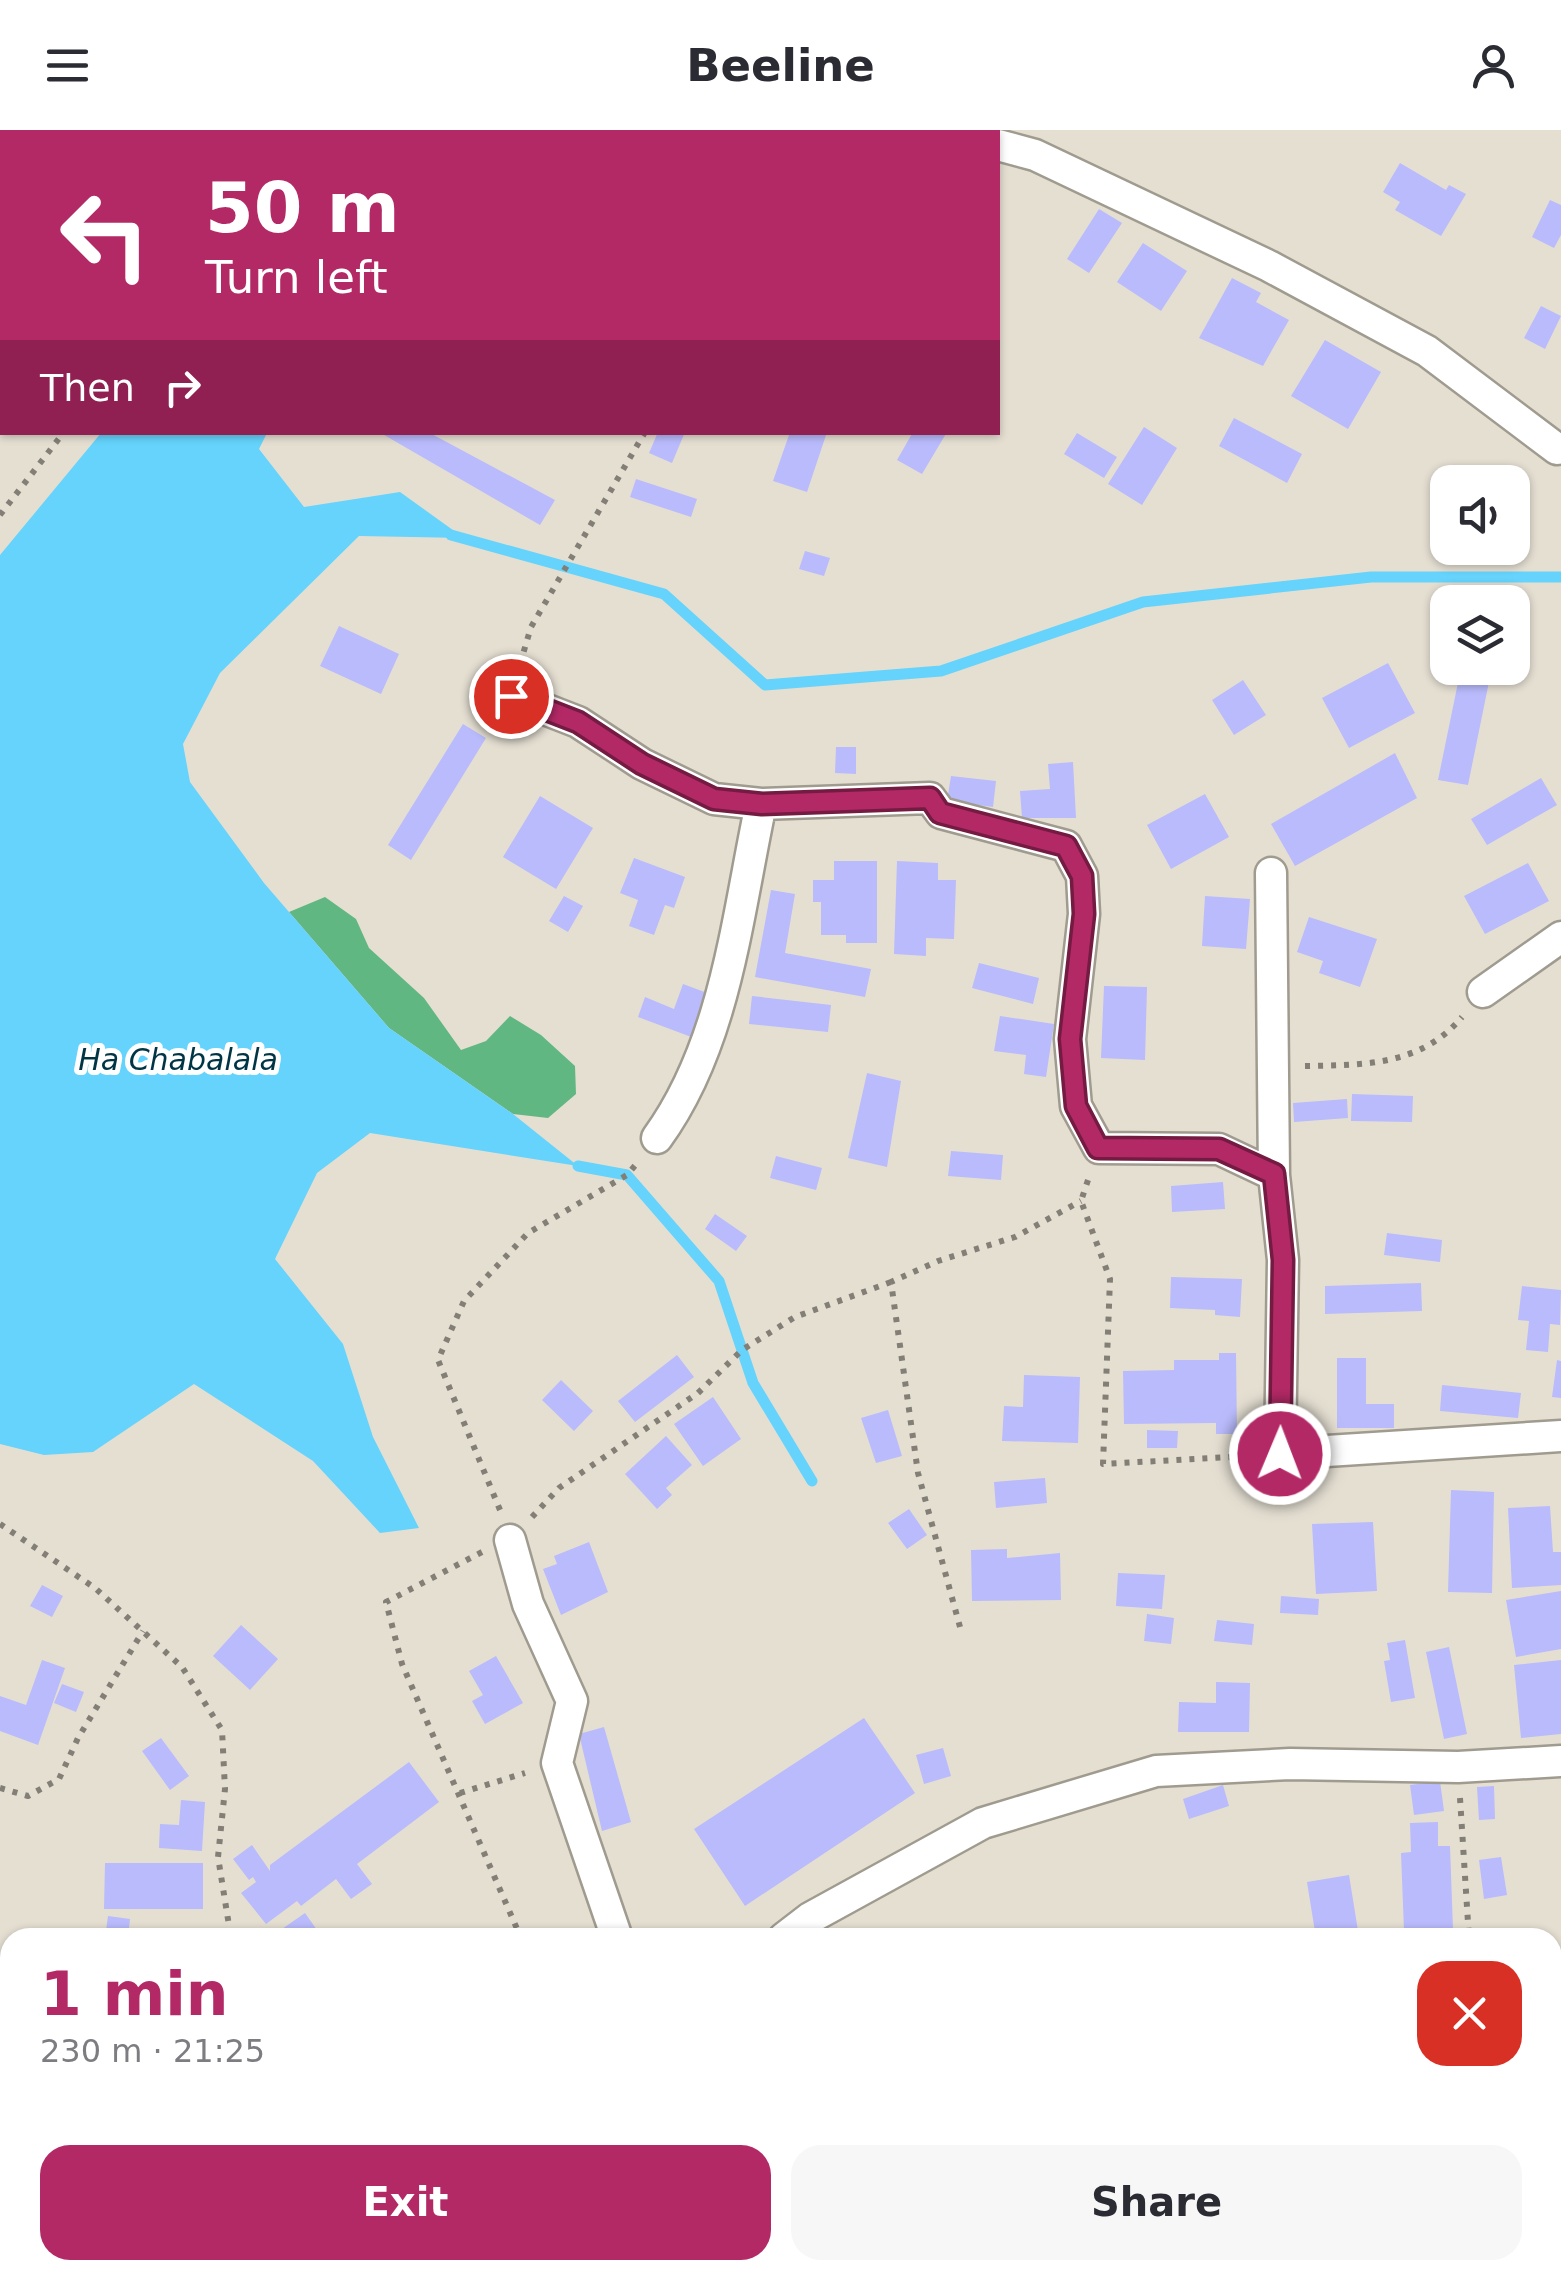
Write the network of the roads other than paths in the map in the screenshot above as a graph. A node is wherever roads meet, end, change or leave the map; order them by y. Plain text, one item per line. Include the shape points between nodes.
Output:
1 (1000, 146) edge
2 (1557, 449) dead end
3 (511, 696) road end
4 (762, 804) junction
5 (1272, 873) dead end
6 (1561, 936) edge
7 (1483, 992) road end
8 (658, 1138) road end
9 (1274, 1174) junction
10 (1561, 1436) edge
11 (510, 1540) road end
12 (1561, 1761) edge
13 (614, 1928) edge
14 (797, 1928) edge

1 - 2 street via 1036,156 1269,266 1426,351
3 - 4 street via 578,722 642,764 714,799
4 - 8 street via 710,1042
4 - 9 street via 930,798 940,813 1066,846 1082,876 1084,914 1070,1039 1076,1106 1098,1148 1219,1149
5 - 9 street
6 - 7 street
9 - 10 street via 1283,1260 1280,1454
11 - 13 street via 528,1604 572,1701 557,1762
12 - 14 street via 1156,1770 983,1823

